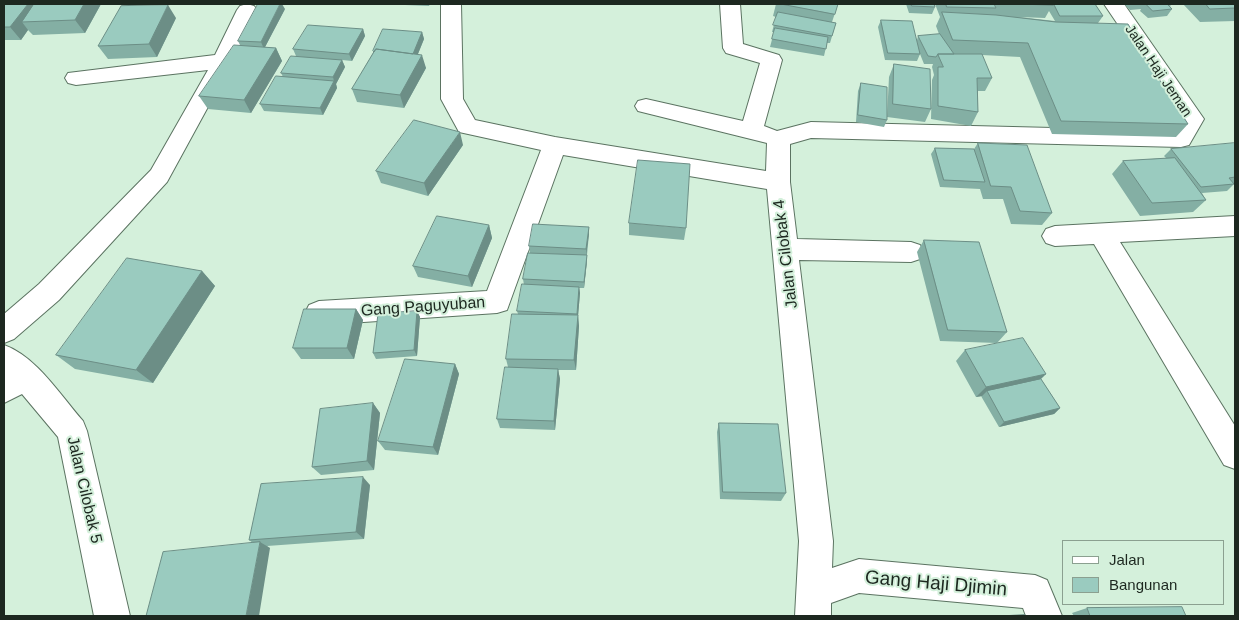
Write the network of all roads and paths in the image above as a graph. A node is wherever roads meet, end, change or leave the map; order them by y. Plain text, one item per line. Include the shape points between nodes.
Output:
1 (451, 4) edge
2 (730, 4) edge
3 (1114, 4) edge
4 (247, 10) dead end
5 (223, 61) junction
6 (76, 78) dead end
7 (646, 106) dead end
8 (752, 130) junction
9 (779, 139) junction
10 (555, 145) junction
11 (778, 182) junction
12 (1235, 226) edge
13 (1101, 233) junction
14 (1054, 236) dead end
15 (786, 249) junction
16 (911, 252) dead end
17 (303, 314) edge
18 (4, 331) edge
19 (11, 374) edge
20 (1235, 454) edge
21 (814, 604) edge
22 (112, 616) edge
23 (1044, 616) edge

1 - 10 street, Jalan Cilobak 4 via 452,99 467,126
2 - 8 street via 732,48 772,60
3 - 9 street, Jalan Haji Jeman via 1120,28 1193,119 1181,139 811,130
4 - 5 street
5 - 6 street
5 - 18 street via 159,176 49,292
7 - 8 street
8 - 9 street
9 - 11 street
10 - 11 street, Jalan Cilobak 4
10 - 17 street, Gang Paguyuban via 497,302
11 - 15 street, Jalan Cilobak 4
12 - 13 street
13 - 14 street
13 - 20 street
15 - 16 street
15 - 21 street, Jalan Cilobak 4 via 816,541
19 - 22 street, Jalan Cilobak 5 via 72,430
21 - 23 street, Gang Haji Djimin via 859,576 1035,592

